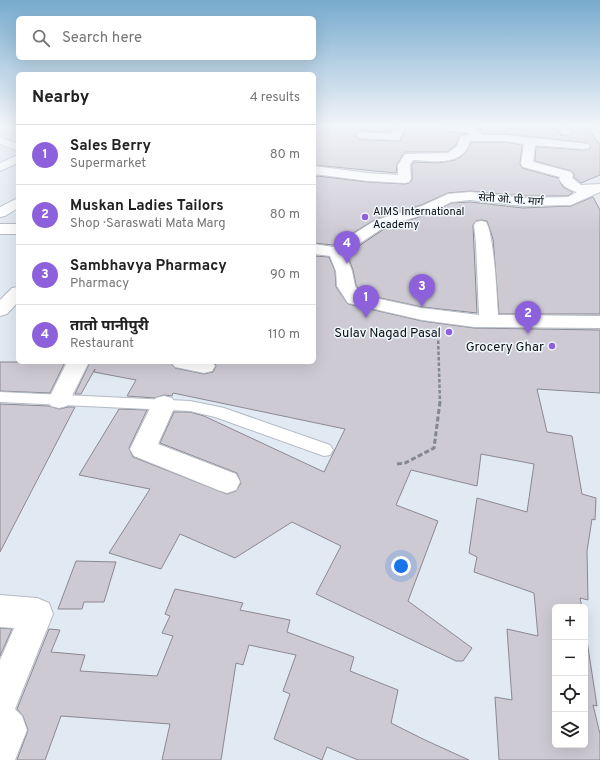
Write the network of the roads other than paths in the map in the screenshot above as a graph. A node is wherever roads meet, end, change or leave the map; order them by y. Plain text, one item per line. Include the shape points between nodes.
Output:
1 (407, 160) edge
2 (528, 160) edge
3 (16, 161) edge
4 (0, 167) edge
5 (316, 170) edge
6 (598, 188) edge
7 (16, 203) edge
8 (0, 213) edge
9 (481, 225) dead end
10 (0, 229) edge
11 (16, 229) edge
12 (316, 249) edge
13 (336, 252) junction
14 (16, 294) edge
15 (0, 310) edge
16 (489, 321) junction
17 (600, 322) edge
18 (77, 364) edge
19 (193, 364) edge
20 (204, 366) dead end
21 (0, 397) edge
22 (59, 400) junction
23 (164, 404) junction
24 (324, 450) dead end
25 (227, 482) dead end
26 (0, 611) edge
27 (0, 702) edge
28 (0, 720) edge
29 (0, 749) edge

1 - 5 street via 404,165 405,179
2 - 6 street via 527,164 567,175 566,179 574,188
3 - 4 street
6 - 13 street, सेती ओ. पी. मार्ग via 570,201 523,202 470,196 448,198 427,209 381,223
7 - 8 street
9 - 16 street
10 - 11 street
12 - 13 street
13 - 16 street via 344,270 346,286 354,299 422,314
14 - 15 street
16 - 17 street
18 - 22 street
19 - 20 street
21 - 22 lane
22 - 23 lane
23 - 24 lane via 218,412
23 - 25 street via 143,450
26 - 27 street via 37,614
28 - 29 street via 8,730

